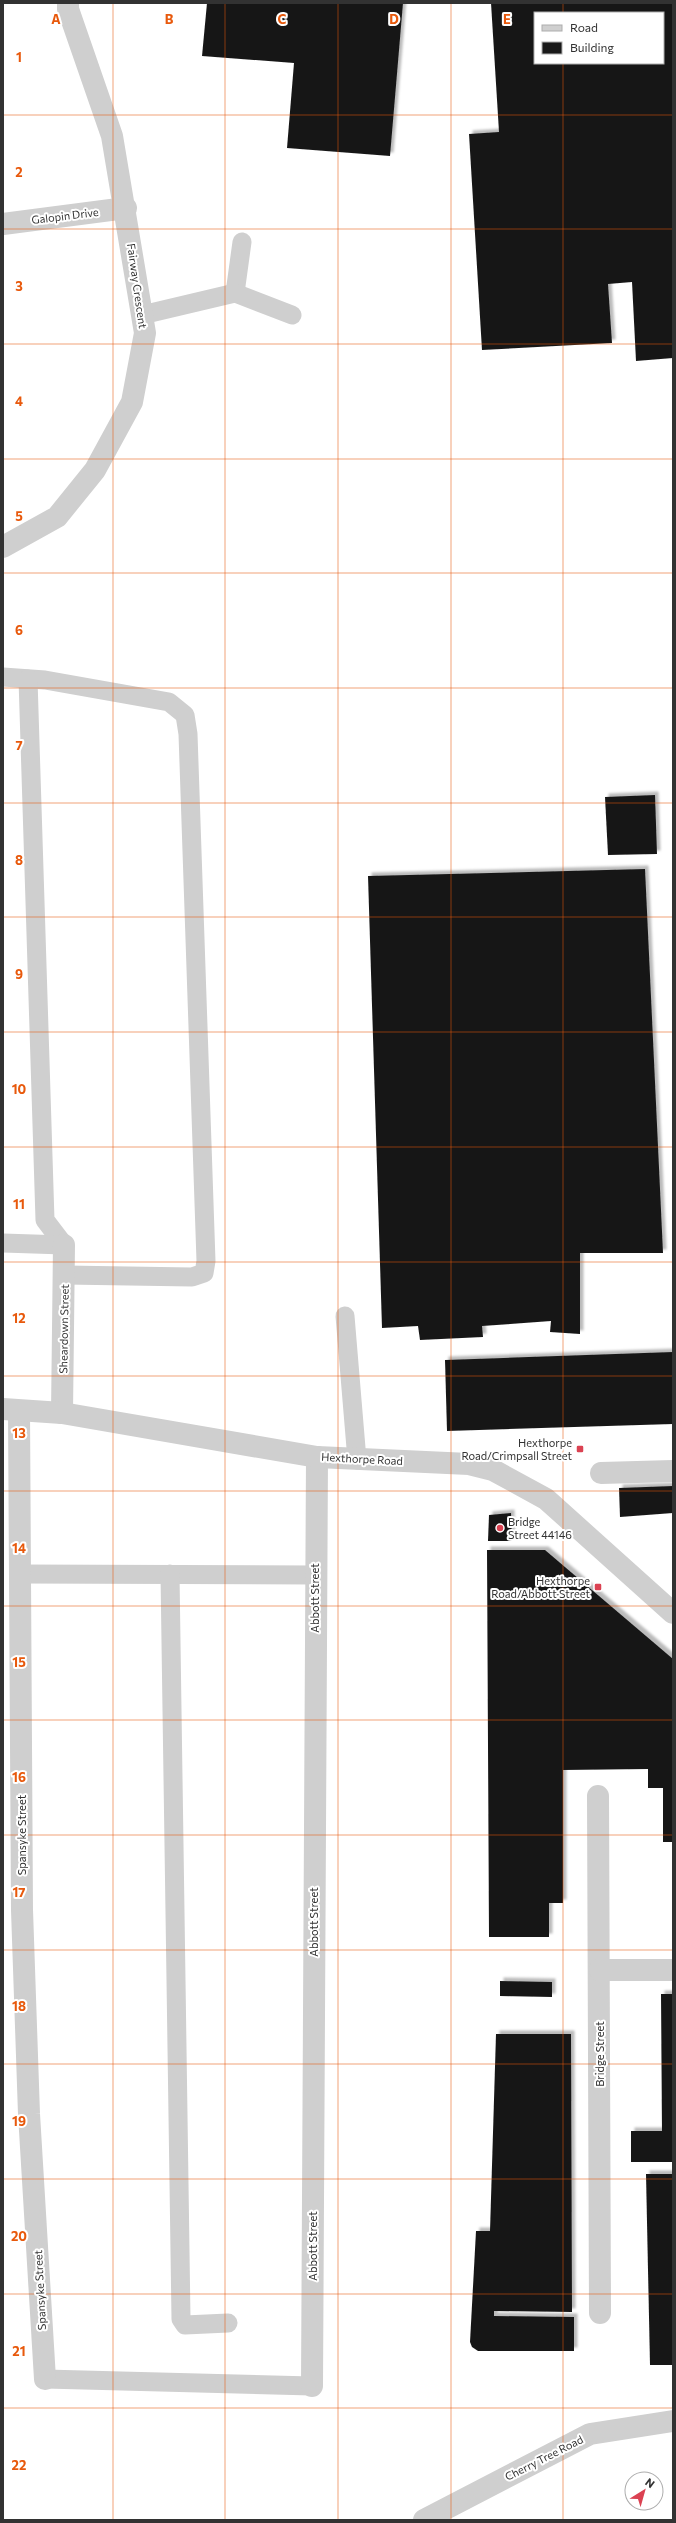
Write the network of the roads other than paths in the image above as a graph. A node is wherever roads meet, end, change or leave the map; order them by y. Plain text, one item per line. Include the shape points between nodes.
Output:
1 (68, 3) edge
2 (126, 208) junction
3 (3, 224) edge
4 (242, 242) dead end
5 (235, 294) junction
6 (142, 315) junction
7 (292, 315) dead end
8 (3, 547) edge
9 (3, 677) edge
10 (28, 679) junction
11 (3, 1243) edge
12 (64, 1245) junction
13 (65, 1275) junction
14 (345, 1316) dead end
15 (11, 1410) edge
16 (62, 1413) junction
17 (316, 1457) junction
18 (357, 1460) junction
19 (673, 1471) edge
20 (601, 1473) dead end
21 (20, 1574) junction
22 (170, 1574) junction
23 (315, 1575) junction
24 (673, 1613) edge
25 (598, 1796) dead end
26 (600, 1970) junction
27 (673, 1970) edge
28 (600, 2313) dead end
29 (228, 2323) dead end
30 (45, 2379) joint
31 (312, 2386) joint
32 (673, 2421) edge
33 (424, 2520) edge

1 - 2 street, Fairway Crescent via 112,136
2 - 3 street, Galopin Drive
2 - 6 street, Fairway Crescent
4 - 5 lane
5 - 6 lane
5 - 7 lane
6 - 8 street, Fairway Crescent via 145,333 132,402 95,470 57,517
9 - 10 lane
10 - 12 lane via 44,1220
10 - 13 lane via 169,702 185,715 188,734 206,1261 204,1273 192,1277
11 - 12 lane
12 - 13 street, Sheardown Street
13 - 16 street, Sheardown Street
14 - 18 lane
15 - 16 street, Hexthorpe Road
15 - 21 street, Spansyke Street
16 - 17 street, Hexthorpe Road
17 - 18 street, Hexthorpe Road
17 - 23 street, Abbott Street
18 - 24 street, Hexthorpe Road via 469,1464 493,1470 546,1499
19 - 20 street
21 - 22 lane
21 - 30 street, Spansyke Street via 22,1918
22 - 23 lane
22 - 29 lane via 181,2319 185,2325
23 - 31 street, Abbott Street
25 - 26 street, Bridge Street
26 - 27 street
26 - 28 street, Bridge Street
30 - 31 lane
32 - 33 street, Cherry Tree Road via 590,2434

